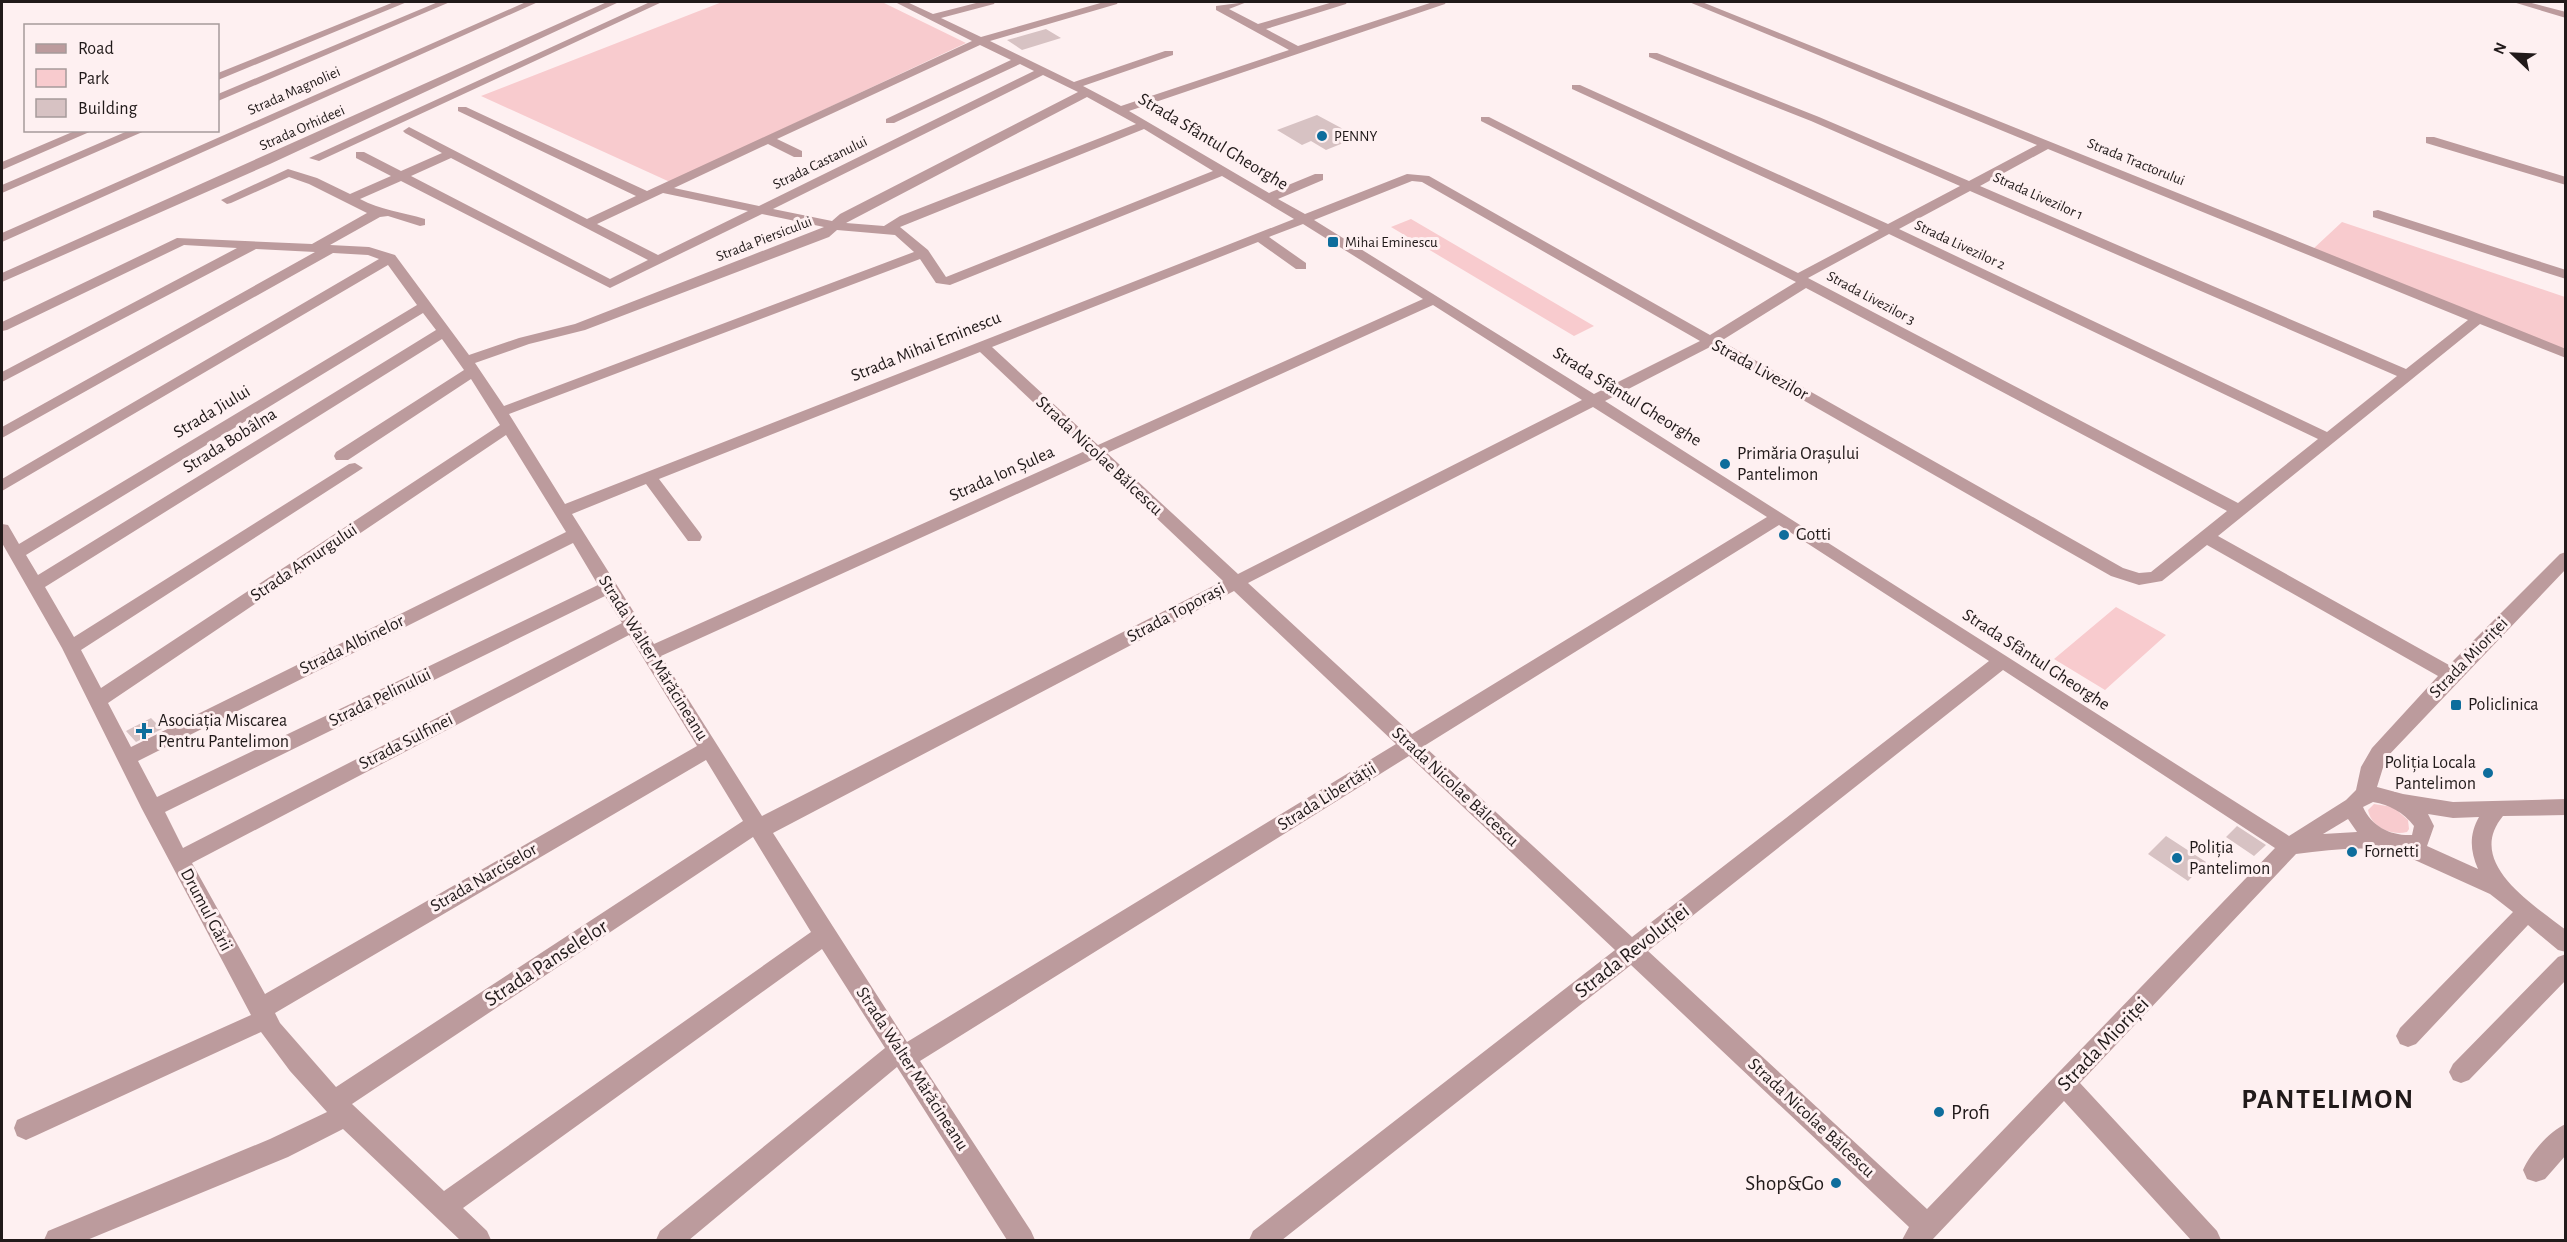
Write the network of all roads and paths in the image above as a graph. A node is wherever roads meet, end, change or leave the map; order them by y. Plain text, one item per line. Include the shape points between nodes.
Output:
1 (402, 2) edge
2 (445, 2) edge
3 (533, 2) edge
4 (614, 2) edge
5 (657, 2) edge
6 (900, 2) edge
7 (990, 2) edge
8 (1113, 2) edge
9 (1242, 2) edge
10 (1342, 2) edge
11 (1441, 2) edge
12 (1694, 2) edge
13 (2518, 2) edge
14 (2565, 15) edge
15 (933, 17) junction
16 (1257, 28) junction
17 (982, 40) junction
18 (1297, 50) junction
19 (1169, 53) dead end
20 (1653, 55) dead end
21 (1022, 59) junction
22 (1045, 70) junction
23 (219, 78) edge
24 (444, 80) junction
25 (469, 87) junction
26 (1576, 87) dead end
27 (1081, 89) junction
28 (219, 98) edge
29 (462, 109) dead end
30 (1120, 110) junction
31 (1485, 119) dead end
32 (890, 121) dead end
33 (1145, 125) junction
34 (409, 131) dead end
35 (83, 132) edge
36 (136, 132) edge
37 (768, 140) junction
38 (2430, 140) dead end
39 (2048, 144) junction
40 (452, 153) junction
41 (360, 154) dead end
42 (798, 154) dead end
43 (315, 158) dead end
44 (2, 166) edge
45 (1223, 171) junction
46 (400, 176) junction
47 (1319, 177) dead end
48 (2565, 181) edge
49 (1970, 185) junction
50 (2, 189) edge
51 (662, 189) junction
52 (646, 196) junction
53 (1269, 198) junction
54 (350, 199) junction
55 (227, 200) dead end
56 (762, 210) junction
57 (377, 213) junction
58 (2378, 214) dead end
59 (1303, 218) junction
60 (420, 222) dead end
61 (588, 224) junction
62 (836, 226) junction
63 (888, 229) junction
64 (1888, 229) junction
65 (1259, 236) junction
66 (2, 238) edge
67 (254, 244) junction
68 (323, 248) junction
69 (923, 253) junction
70 (390, 258) junction
71 (659, 261) junction
72 (1301, 266) dead end
73 (2565, 275) edge
74 (2, 278) edge
75 (1802, 280) junction
76 (1435, 299) junction
77 (427, 305) junction
78 (2479, 318) junction
79 (2, 327) edge
80 (446, 331) junction
81 (1708, 342) junction
82 (982, 346) junction
83 (2565, 354) edge
84 (470, 366) junction
85 (2407, 375) junction
86 (2, 378) edge
87 (1593, 399) junction
88 (505, 419) junction
89 (2, 433) edge
90 (2328, 438) junction
91 (1096, 453) junction
92 (649, 477) junction
93 (2, 486) edge
94 (563, 511) junction
95 (2240, 511) junction
96 (1779, 517) junction
97 (2, 529) edge
98 (577, 534) junction
99 (694, 537) dead end
100 (2207, 537) junction
101 (16, 553) junction
102 (2565, 558) edge
103 (1234, 583) junction
104 (35, 585) junction
105 (608, 587) junction
106 (633, 625) junction
107 (71, 648) junction
108 (650, 653) junction
109 (2002, 661) junction
110 (2451, 675) junction
111 (98, 700) junction
112 (1410, 745) junction
113 (709, 748) junction
114 (128, 757) junction
115 (2374, 760) junction
116 (2359, 800) junction
117 (2396, 800) junction
118 (2498, 807) junction
119 (2565, 807) edge
120 (152, 809) junction
121 (2454, 810) junction
122 (759, 826) junction
123 (2424, 831) junction
124 (2393, 842) junction
125 (2290, 847) junction
126 (178, 860) junction
127 (2461, 871) junction
128 (2498, 888) junction
129 (2528, 911) junction
130 (825, 935) junction
131 (2565, 943) edge
132 (1632, 951) junction
133 (2565, 964) edge
134 (262, 1014) junction
135 (2408, 1036) dead end
136 (903, 1053) junction
137 (2461, 1072) dead end
138 (2064, 1083) junction
139 (340, 1109) junction
140 (26, 1128) dead end
141 (2565, 1136) edge
142 (2536, 1170) dead end
143 (443, 1207) junction
144 (1918, 1237) edge
145 (57, 1240) edge
146 (478, 1240) edge
147 (669, 1240) edge
148 (1022, 1240) edge
149 (1262, 1240) edge
150 (2208, 1240) edge

1 - 23 street
2 - 28 street
3 - 66 street, Strada Magnoliei
4 - 24 street, Strada Orhideei
5 - 25 street
6 - 15 street, Strada Sfântul Gheorghe
7 - 15 street
8 - 17 street
9 - 16 street via 1220,8
10 - 16 street
11 - 18 street
12 - 39 street, Strada Tractorului
13 - 14 street
15 - 17 street, Strada Sfântul Gheorghe
16 - 18 street
17 - 21 street, Strada Sfântul Gheorghe
17 - 37 street
18 - 30 street
19 - 27 street, Strada Piersicului
20 - 49 street, Strada Livezilor 1
21 - 22 street, Strada Sfântul Gheorghe
21 - 32 street
22 - 27 street, Strada Sfântul Gheorghe
22 - 56 street, Strada Castanului
24 - 25 street
24 - 74 street, Strada Orhideei
25 - 43 street
26 - 64 street, Strada Livezilor 2
27 - 30 street, Strada Sfântul Gheorghe
27 - 62 street, Strada Piersicului via 845,217
29 - 52 street
30 - 33 street, Strada Sfântul Gheorghe
31 - 75 street, Strada Livezilor 3
33 - 45 street, Strada Sfântul Gheorghe
33 - 63 street
34 - 40 street
35 - 44 street
36 - 50 street
37 - 42 street
37 - 51 street
38 - 48 street
39 - 49 street, Strada Toporași
39 - 78 street, Strada Tractorului
40 - 46 street
40 - 61 street
41 - 46 street
45 - 53 street, Strada Sfântul Gheorghe
45 - 69 street via 945,282
46 - 54 street
46 - 71 street, Strada Castanului via 610,284
47 - 53 street
49 - 64 street, Strada Toporași
49 - 85 street, Strada Livezilor 1
51 - 52 street
51 - 56 street
52 - 61 street
53 - 59 street, Strada Sfântul Gheorghe
54 - 55 street via 288,173
54 - 57 street
56 - 62 street
56 - 71 street, Strada Castanului
57 - 60 street via 389,212
57 - 68 street
58 - 73 street
59 - 65 street, Strada Mihai Eminescu
59 - 76 street, Strada Sfântul Gheorghe
59 - 81 street, Strada Livezilor via 1406,178 1421,178
61 - 71 street
62 - 63 street
62 - 84 street, Strada Piersicului via 600,320
63 - 69 street via 904,233
64 - 75 street, Strada Toporași
64 - 90 street, Strada Livezilor 2
65 - 72 street
65 - 82 street, Strada Mihai Eminescu
67 - 68 street
67 - 79 street via 182,241
67 - 86 street
68 - 70 street via 375,252
68 - 89 street
69 - 88 street, Strada Amurgului
70 - 77 street, Strada Walter Mărăcineanu
70 - 93 street
75 - 81 street, Strada Toporași
75 - 95 street, Strada Livezilor 3
76 - 87 street, Strada Sfântul Gheorghe
76 - 91 street, Strada Ion Șulea
77 - 80 street, Strada Walter Mărăcineanu
77 - 101 street, Strada Jiului
78 - 83 street, Strada Tractorului
78 - 85 street, Strada Livezilor
80 - 84 street, Strada Walter Mărăcineanu
80 - 104 street, Strada Bobâlna
81 - 87 street, Strada Toporași
81 - 100 street, Strada Livezilor via 2128,577 2156,577
82 - 91 street, Strada Nicolae Bălcescu
82 - 92 street, Strada Mihai Eminescu
84 - 88 street, Strada Walter Mărăcineanu
84 - 107 street, Strada Piersicului via 349,462
85 - 90 street, Strada Livezilor
87 - 96 street, Strada Sfântul Gheorghe
87 - 103 street, Strada Toporași
88 - 94 street, Strada Walter Mărăcineanu
88 - 111 street, Strada Amurgului
90 - 95 street, Strada Livezilor
91 - 103 street, Strada Nicolae Bălcescu
91 - 108 street, Strada Ion Șulea
92 - 94 street, Strada Mihai Eminescu
92 - 99 street
94 - 98 street, Strada Walter Mărăcineanu
95 - 100 street, Strada Livezilor
96 - 109 street, Strada Sfântul Gheorghe
96 - 112 street, Strada Libertății
97 - 101 street, Drumul Gării
98 - 105 street, Strada Walter Mărăcineanu
98 - 114 street, Strada Albinelor
100 - 110 street
101 - 104 street, Drumul Gării
102 - 110 street, Strada Mioriței
103 - 112 street, Strada Nicolae Bălcescu
103 - 122 street, Strada Toporași
104 - 107 street, Drumul Gării
105 - 106 street, Strada Walter Mărăcineanu
105 - 120 street, Strada Pelinului
106 - 108 street, Strada Walter Mărăcineanu
106 - 126 street, Strada Sulfinei
107 - 111 street, Drumul Gării
108 - 113 street, Strada Walter Mărăcineanu
109 - 125 street, Strada Sfântul Gheorghe
109 - 132 street, Strada Revoluției
110 - 115 street, Strada Mioriței
111 - 114 street, Drumul Gării
112 - 132 street, Strada Nicolae Bălcescu
112 - 136 street, Strada Libertății
113 - 122 street, Strada Walter Mărăcineanu
113 - 134 street, Strada Narciselor
114 - 120 street, Drumul Gării
115 - 116 street, Strada Mioriței
115 - 117 street via 2380,779
116 - 117 street
116 - 124 street via 2359,820
116 - 125 street, Strada Mioriței
117 - 121 street
117 - 123 street via 2416,813
118 - 119 street
118 - 121 street
118 - 128 street via 2485,823 2481,843
120 - 126 street, Drumul Gării
121 - 123 street
122 - 130 street, Strada Walter Mărăcineanu
122 - 139 street, Strada Panselelor
123 - 124 street via 2415,843
123 - 127 street
124 - 125 street via 2340,840
124 - 127 street
125 - 138 street, Strada Mioriței
126 - 134 street, Drumul Gării
127 - 128 street
128 - 129 street
129 - 131 street
129 - 135 street
130 - 136 street, Strada Walter Mărăcineanu
130 - 143 street
132 - 144 street, Strada Nicolae Bălcescu
132 - 149 street, Strada Revoluției
133 - 137 street
134 - 139 street, Drumul Gării via 298,1063
134 - 140 street, Strada Narciselor
136 - 147 street, Strada Libertății
136 - 148 street, Strada Walter Mărăcineanu
138 - 144 street, Strada Mioriței
138 - 150 street
139 - 143 street, Drumul Gării
139 - 145 street, Strada Panselelor via 279,1148
141 - 142 street
143 - 146 street, Drumul Gării

